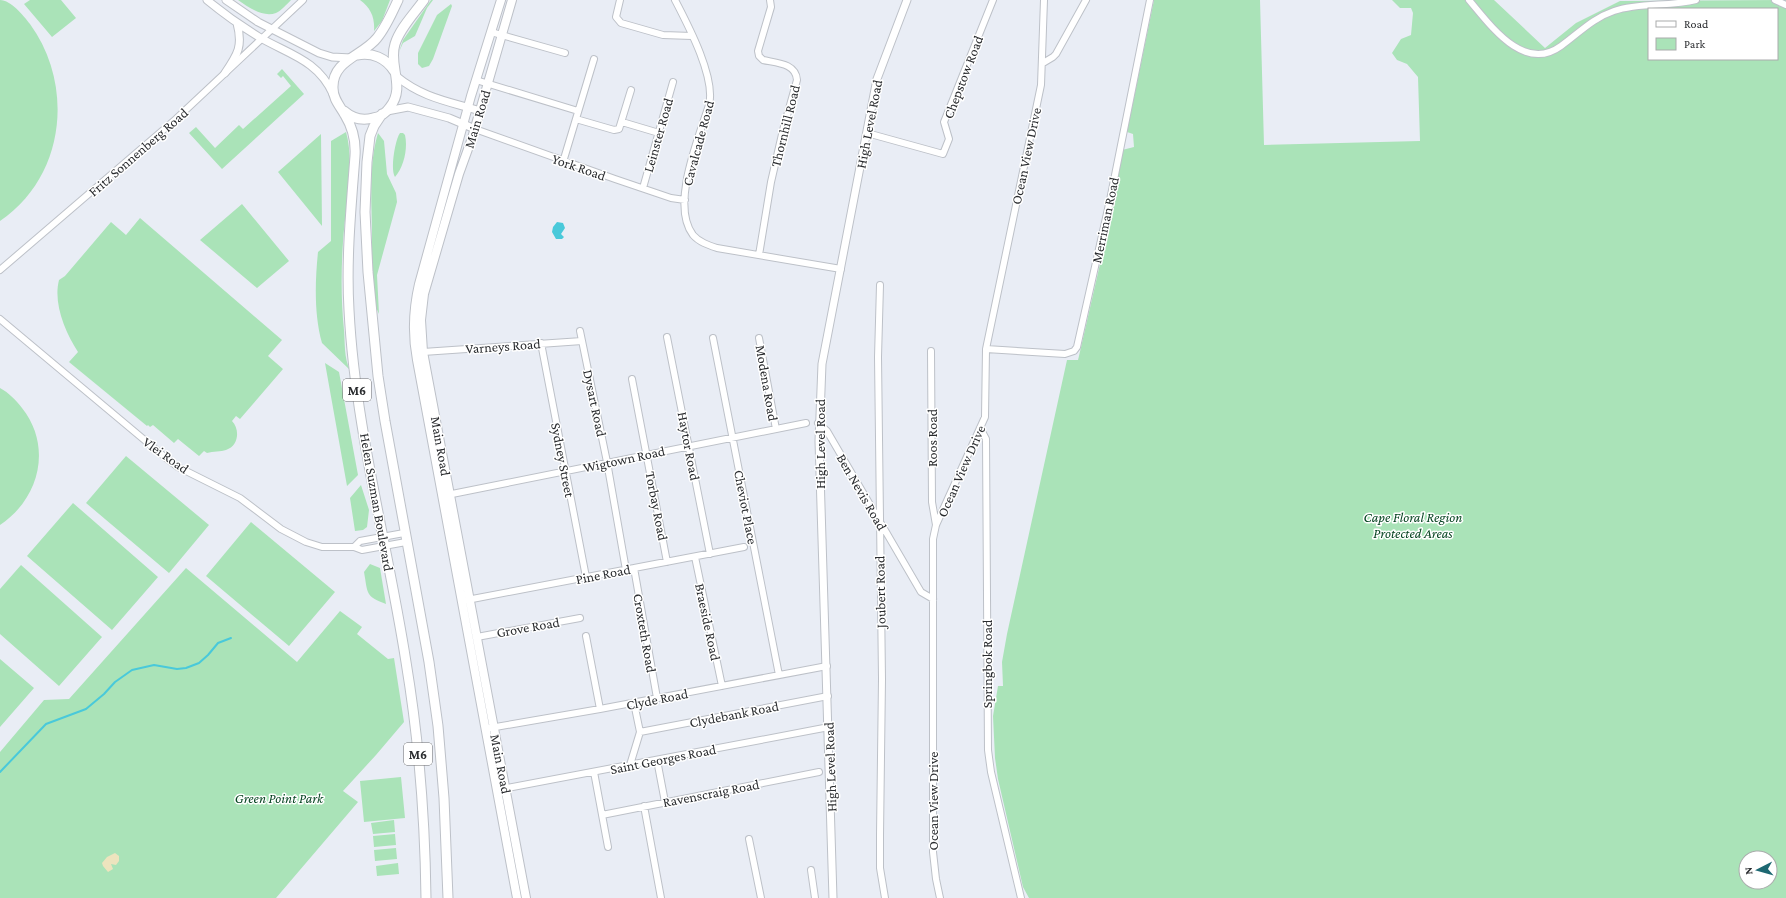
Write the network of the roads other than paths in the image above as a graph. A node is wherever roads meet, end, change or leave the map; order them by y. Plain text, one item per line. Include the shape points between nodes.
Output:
1 (207, 0) edge
2 (226, 0) edge
3 (303, 0) edge
4 (398, 0) edge
5 (424, 0) edge
6 (501, 0) edge
7 (512, 0) edge
8 (620, 0) edge
9 (675, 0) edge
10 (770, 0) edge
11 (907, 0) edge
12 (993, 0) edge
13 (1044, 0) edge
14 (1086, 0) edge
15 (1150, 0) edge
16 (1469, 0) edge
17 (1696, 0) edge
18 (1775, 0) edge
19 (1786, 5) edge
20 (237, 23) junction
21 (272, 29) junction
22 (491, 32) junction
23 (502, 35) junction
24 (692, 36) junction
25 (262, 39) junction
26 (565, 53) dead end
27 (353, 57) junction
28 (594, 59) dead end
29 (1043, 63) junction
30 (225, 73) junction
31 (395, 75) junction
32 (476, 80) junction
33 (673, 82) dead end
34 (487, 84) junction
35 (631, 90) dead end
36 (334, 96) junction
37 (468, 108) junction
38 (341, 109) junction
39 (480, 111) junction
40 (578, 111) junction
41 (384, 113) junction
42 (576, 119) junction
43 (622, 122) junction
44 (463, 124) junction
45 (474, 129) junction
46 (659, 133) junction
47 (867, 133) junction
48 (564, 162) junction
49 (643, 188) junction
50 (684, 200) junction
51 (759, 255) junction
52 (841, 269) junction
53 (0, 270) edge
54 (880, 286) dead end
55 (0, 319) edge
56 (580, 331) dead end
57 (667, 337) dead end
58 (713, 338) dead end
59 (759, 338) dead end
60 (582, 341) junction
61 (541, 344) junction
62 (986, 349) junction
63 (932, 351) dead end
64 (423, 352) junction
65 (632, 379) dead end
66 (806, 423) dead end
67 (818, 423) junction
68 (980, 428) junction
69 (776, 429) junction
70 (732, 437) junction
71 (689, 446) junction
72 (647, 454) junction
73 (607, 462) junction
74 (566, 472) junction
75 (446, 495) junction
76 (880, 523) junction
77 (936, 525) junction
78 (405, 537) junction
79 (384, 541) junction
80 (354, 547) junction
81 (744, 547) dead end
82 (710, 554) junction
83 (695, 557) junction
84 (667, 562) junction
85 (634, 568) junction
86 (626, 570) junction
87 (586, 577) junction
88 (933, 599) junction
89 (466, 600) junction
90 (580, 618) dead end
91 (586, 636) dead end
92 (477, 637) junction
93 (827, 666) junction
94 (779, 675) junction
95 (722, 686) junction
96 (828, 696) junction
97 (657, 698) junction
98 (634, 703) junction
99 (600, 709) junction
100 (829, 727) junction
101 (490, 728) junction
102 (640, 732) junction
103 (656, 760) junction
104 (630, 765) junction
105 (594, 772) junction
106 (819, 772) dead end
107 (501, 790) junction
108 (665, 802) junction
109 (644, 806) junction
110 (602, 815) junction
111 (749, 839) dead end
112 (608, 847) dead end
113 (811, 870) dead end
114 (426, 898) edge
115 (447, 898) edge
116 (517, 898) edge
117 (526, 898) edge
118 (661, 898) edge
119 (761, 898) edge
120 (815, 898) edge
121 (834, 898) edge
122 (885, 898) edge
123 (940, 898) edge
124 (1021, 898) edge

1 - 20 street
2 - 21 street
3 - 21 street, Fritz Sonnenberg Road
4 - 27 main road via 380,35
5 - 31 main road, Helen Suzman Boulevard / M6 via 395,44
6 - 22 main road, Main Road
7 - 23 main road, Main Road
8 - 24 street via 616,19 621,22 663,35
9 - 24 street, Cavalcade Road
10 - 51 street, Thornhill Road via 771,7 758,51 759,56 763,60 793,68 797,80 771,182
11 - 47 street, High Level Road via 882,63
12 - 47 street, Chepstow Road via 944,122 949,139 943,154
13 - 29 street, Ocean View Drive
14 - 29 street via 1056,54
15 - 62 street, Merriman Road via 1112,192 1077,346 1074,351 1065,354
16 - 17 street via 1502,36 1521,50 1536,55 1551,52 1584,26 1614,11
18 - 19 street
20 - 25 street
20 - 30 street via 240,46
21 - 25 street, Fritz Sonnenberg Road
21 - 27 street via 323,55 336,58
22 - 23 street
22 - 32 main road, Main Road
23 - 26 street
23 - 34 main road, Main Road
24 - 50 street, Cavalcade Road via 709,80 711,96 689,169
25 - 30 street, Fritz Sonnenberg Road
25 - 36 street via 315,68 327,81
27 - 31 main road via 369,54 380,58 388,64
27 - 36 main road via 342,64 336,73 333,84
28 - 40 street
29 - 62 street, Ocean View Drive via 1041,85
30 - 53 street, Fritz Sonnenberg Road via 142,149
31 - 37 street via 416,91
31 - 41 main road, Helen Suzman Boulevard / M6 via 397,93
32 - 34 street
32 - 37 main road, Main Road
33 - 46 street, Leinster Road
34 - 39 main road, Main Road
34 - 40 street
35 - 43 street
36 - 38 main road, Helen Suzman Boulevard / M6
37 - 39 street
37 - 44 main road, Main Road
38 - 41 main road via 361,119 373,118
38 - 79 main road, Helen Suzman Boulevard / M6 via 352,129 356,146 347,265 352,343
39 - 45 main road, Main Road
40 - 42 street
41 - 44 street via 408,107
41 - 78 main road, Helen Suzman Boulevard / M6 via 374,126 369,142 366,236 378,376
42 - 43 street via 614,130 619,129
42 - 48 street
43 - 46 street
44 - 45 street
44 - 75 main road, Main Road via 418,284 413,314 417,360
45 - 48 street, York Road
45 - 64 main road, Main Road via 424,294 421,320
46 - 49 street, Leinster Road
47 - 52 street, High Level Road
48 - 49 street, York Road
49 - 50 street, York Road
50 - 51 street, Cavalcade Road via 689,228 697,239 711,246
51 - 52 street, Cavalcade Road
52 - 67 street, High Level Road via 823,350
54 - 76 street, Joubert Road
55 - 80 street, Vlei Road via 178,467 240,498 298,539 322,547
56 - 60 street, Dysart Road
57 - 71 street, Haytor Road
58 - 70 street, Cheviot Place
59 - 69 street, Modena Road
60 - 61 street, Varneys Road
60 - 73 street, Dysart Road
61 - 64 street, Varneys Road
61 - 74 street, Sydney Street
62 - 68 street, Ocean View Drive via 986,409
63 - 77 street, Roos Road via 932,502
64 - 75 main road, Main Road
65 - 72 street, Torbay Road
66 - 69 street, Wigtown Road
67 - 76 street, Ben Nevis Road via 827,431
67 - 93 street, High Level Road
68 - 77 street, Ocean View Drive
68 - 124 street, Springbok Road via 986,439 988,750
69 - 70 street, Wigtown Road
70 - 71 street, Wigtown Road
70 - 94 street, Cheviot Place
71 - 72 street, Wigtown Road
71 - 82 street, Haytor Road
72 - 73 street, Wigtown Road
72 - 84 street, Torbay Road
73 - 74 street, Wigtown Road
73 - 86 street, Dysart Road
74 - 75 street, Wigtown Road
74 - 87 street, Sydney Street
75 - 89 main road, Main Road
76 - 88 street, Ben Nevis Road via 922,592
76 - 122 street, Joubert Road via 880,868
77 - 88 street, Ocean View Drive via 933,543
78 - 79 street, Vlei Road
78 - 79 street, Vlei Road
78 - 115 main road, Helen Suzman Boulevard / M6 via 429,662 438,726 444,798
79 - 80 street, Vlei Road via 362,550
79 - 80 street, Vlei Road via 360,541
79 - 114 main road, Helen Suzman Boulevard / M6 via 413,711 422,797
81 - 82 street, Pine Road
82 - 83 street, Pine Road
83 - 84 street, Pine Road
83 - 95 street, Braeside Road
84 - 85 street, Pine Road
85 - 86 street, Pine Road
85 - 97 street, Croxteth Road
86 - 87 street, Pine Road
87 - 89 street, Pine Road
88 - 123 street, Ocean View Drive via 933,852
89 - 92 main road, Main Road
89 - 101 main road, Main Road
90 - 92 street, Grove Road
91 - 99 street
92 - 101 main road, Main Road
93 - 94 street, Clyde Road
93 - 96 street, High Level Road
94 - 95 street, Clyde Road
95 - 97 street, Clyde Road
96 - 100 street, High Level Road
96 - 102 street, Clydebank Road
97 - 98 street, Clyde Road
98 - 99 street, Clyde Road
98 - 102 street
99 - 101 street, Clyde Road
100 - 103 street, Saint Georges Road
100 - 121 street, High Level Road
101 - 107 main road, Main Road
102 - 104 street
103 - 104 street, Saint Georges Road
103 - 108 street
104 - 105 street, Saint Georges Road
105 - 107 street, Saint Georges Road
105 - 110 street
106 - 108 street, Ravenscraig Road
107 - 116 main road, Main Road
107 - 117 main road, Main Road
108 - 109 street, Ravenscraig Road
109 - 110 street, Ravenscraig Road
109 - 118 street
110 - 112 street
111 - 119 street
113 - 120 street

